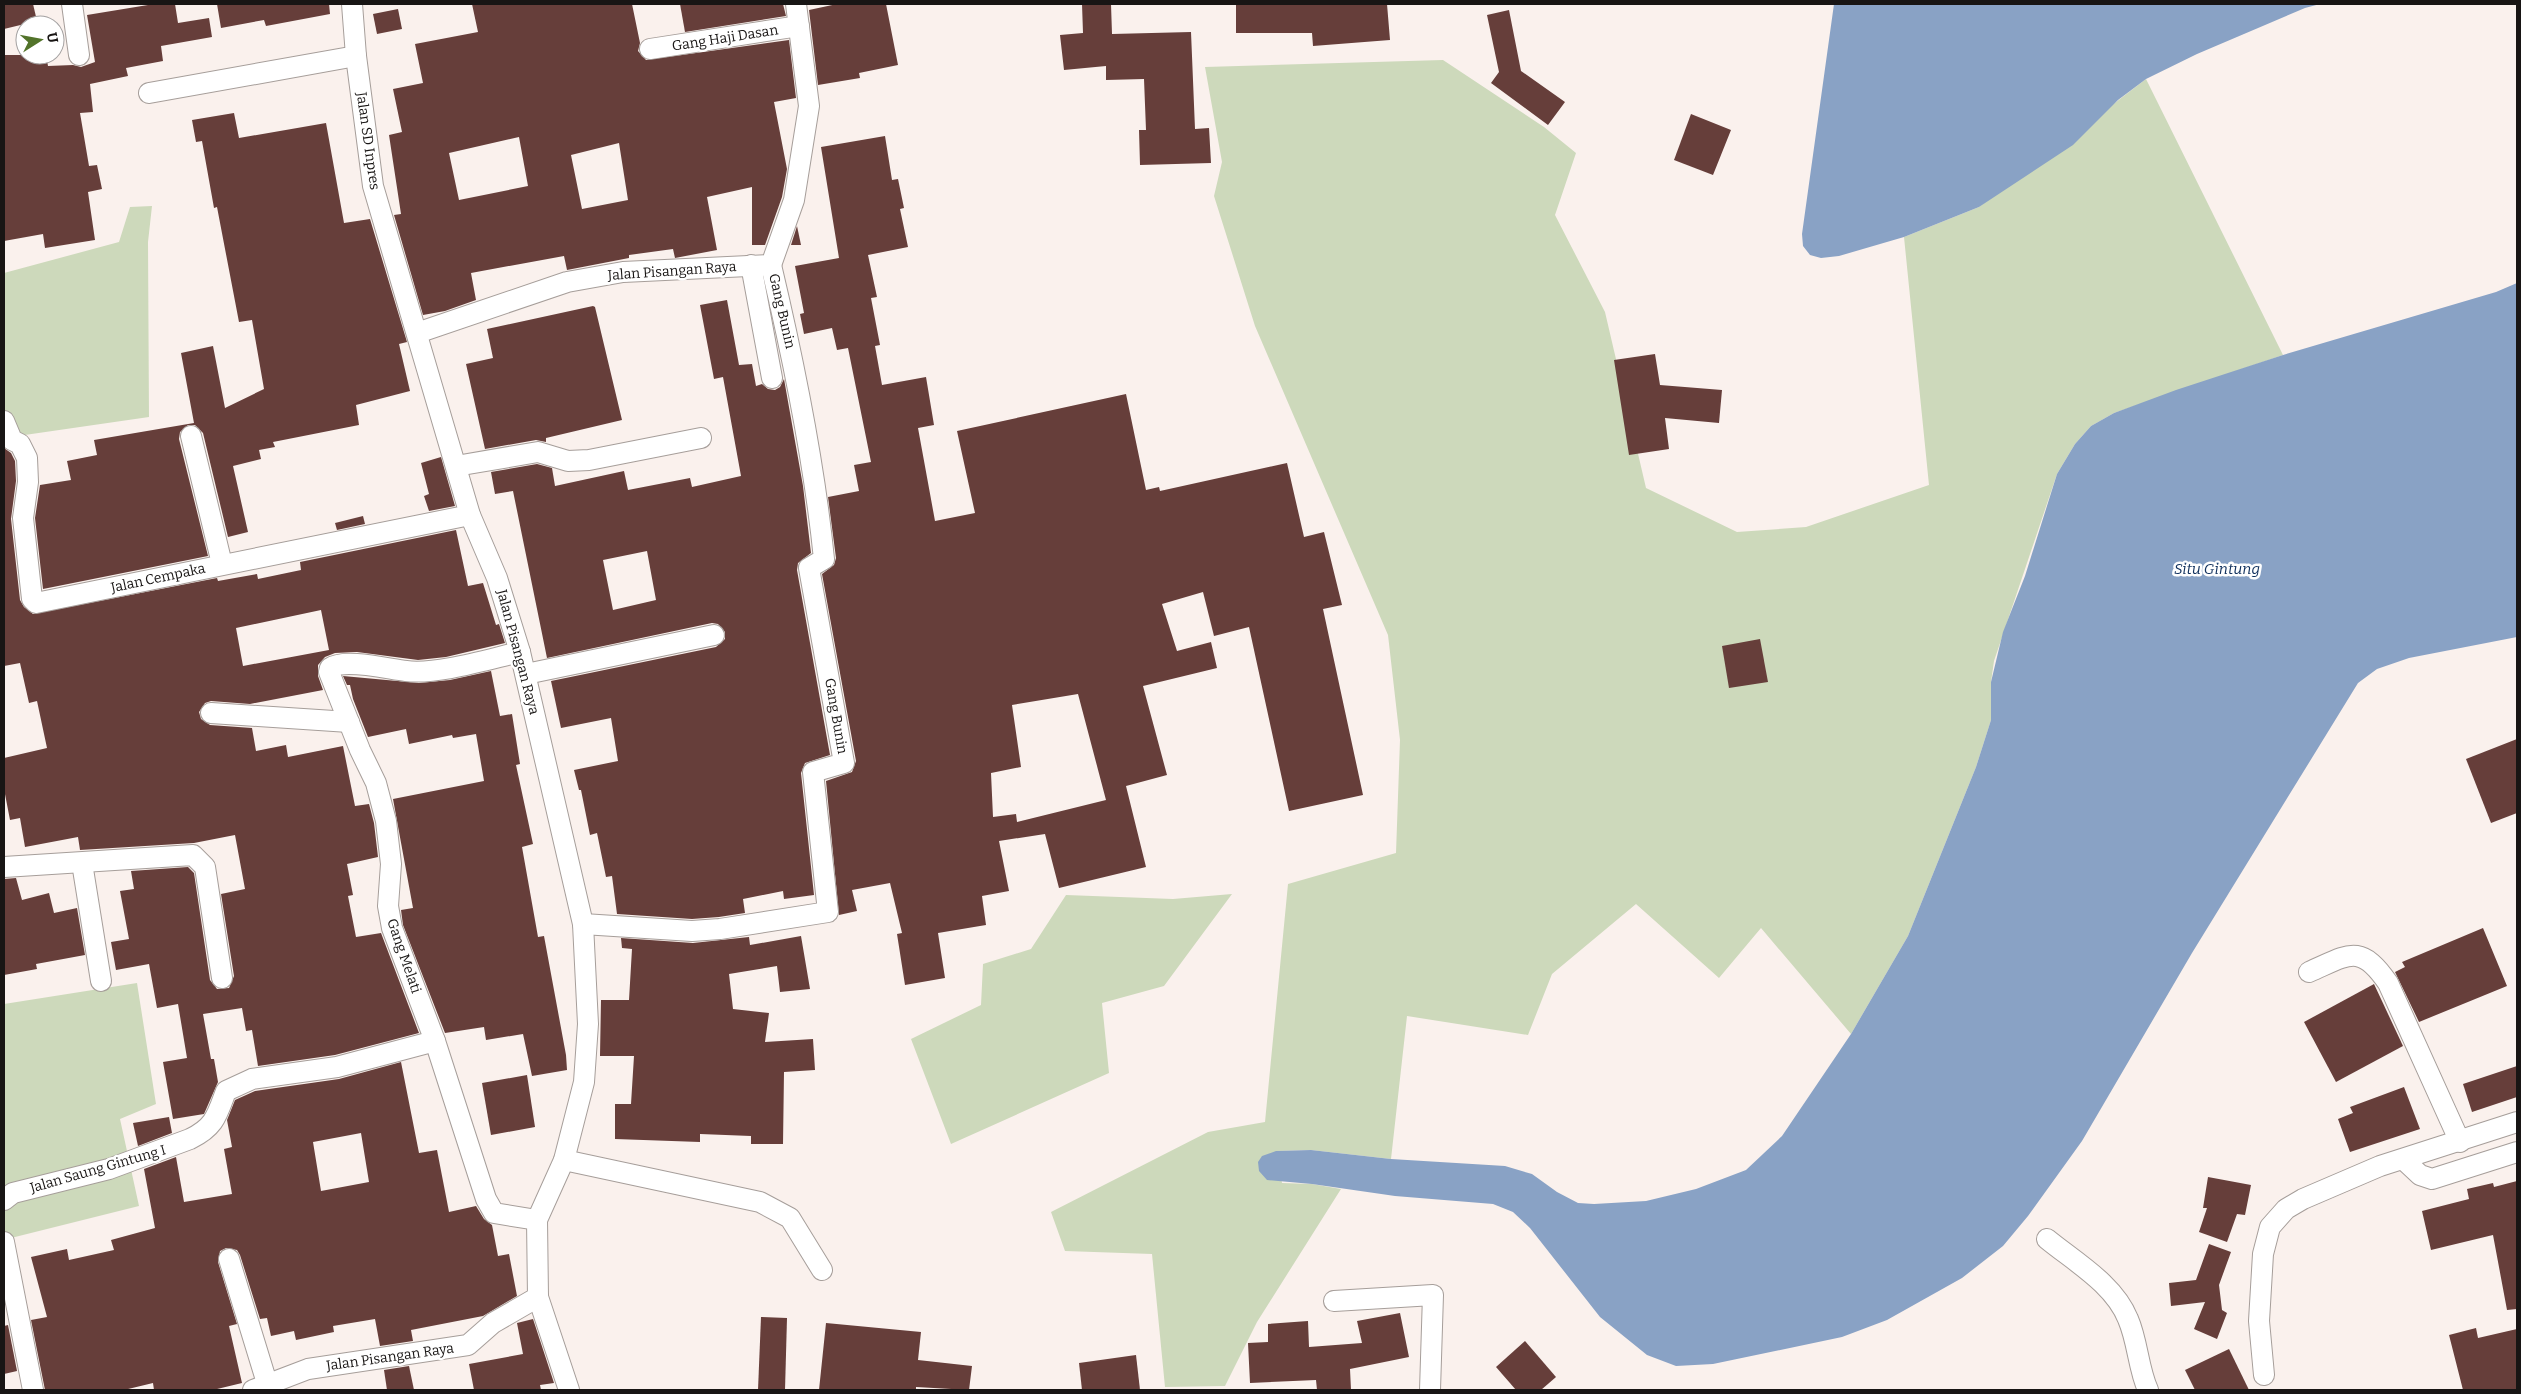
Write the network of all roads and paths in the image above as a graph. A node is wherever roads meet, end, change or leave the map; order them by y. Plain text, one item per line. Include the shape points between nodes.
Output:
1 (72, 4) edge
2 (352, 4) edge
3 (796, 4) edge
4 (799, 26) junction
5 (650, 49) dead end
6 (80, 55) dead end
7 (356, 56) junction
8 (149, 93) dead end
9 (771, 265) junction
10 (751, 266) junction
11 (417, 333) junction
12 (772, 378) dead end
13 (4, 421) edge
14 (191, 436) dead end
15 (701, 438) dead end
16 (456, 466) junction
17 (470, 515) junction
18 (222, 564) junction
19 (714, 635) dead end
20 (520, 652) junction
21 (526, 674) junction
22 (211, 713) dead end
23 (349, 722) junction
24 (82, 863) junction
25 (4, 867) edge
26 (583, 924) junction
27 (2309, 972) dead end
28 (222, 978) dead end
29 (101, 981) dead end
30 (435, 1041) junction
31 (2517, 1122) edge
32 (2460, 1142) junction
33 (2517, 1152) edge
34 (564, 1160) junction
35 (2404, 1160) junction
36 (4, 1200) edge
37 (537, 1220) junction
38 (2046, 1238) dead end
39 (4, 1242) edge
40 (229, 1258) dead end
41 (822, 1270) dead end
42 (8, 1293) edge
43 (538, 1297) junction
44 (1334, 1301) dead end
45 (2264, 1375) dead end
46 (260, 1387) edge
47 (33, 1390) edge
48 (569, 1390) edge
49 (1430, 1390) edge
50 (2148, 1390) edge

1 - 6 street
2 - 7 street, Jalan SD Inpres
3 - 4 street
4 - 5 street, Gang Haji Dasan
4 - 9 street via 809,106 794,200
7 - 8 street
7 - 11 street, Jalan SD Inpres via 373,186
9 - 10 street, Jalan Pisangan Raya
9 - 26 street, Gang Bunin via 801,400 817,493 824,559 809,568 844,763 813,772 828,912 692,931
10 - 11 street, Jalan Pisangan Raya via 623,272 567,282
10 - 12 street
11 - 16 street, Jalan Pisangan Raya
13 - 18 street, Jalan Cempaka via 12,440 20,444 26,458 28,482 23,518 33,602
14 - 18 street
15 - 16 street via 589,460 568,461 538,452
16 - 17 street, Jalan Pisangan Raya
17 - 18 street, Jalan Cempaka
17 - 20 street, Jalan Pisangan Raya via 497,578
19 - 21 street
20 - 21 street, Jalan Pisangan Raya
20 - 23 street, Gang Melati via 415,672 387,667 335,665 329,672
21 - 26 street, Jalan Pisangan Raya
22 - 23 street
23 - 30 street, Gang Melati via 376,783 386,821 391,864 388,906 392,928
24 - 25 street
24 - 28 street via 186,854 200,860 205,867
24 - 29 street
26 - 34 street, Jalan Pisangan Raya via 587,1050 584,1082
27 - 32 street via 2347,956 2362,956 2376,965 2388,983
30 - 36 street, Jalan Saung Gintung I via 337,1067 252,1079 226,1091 214,1123 190,1140 109,1169 13,1193
30 - 37 street, Gang Melati via 486,1199 494,1213
31 - 32 street
32 - 35 street
33 - 35 street via 2432,1180 2420,1175
34 - 37 street, Jalan Pisangan Raya
34 - 41 street via 760,1202 790,1218
35 - 45 street via 2380,1166 2303,1199 2286,1209 2270,1227 2263,1254 2258,1320
37 - 43 street, Jalan Pisangan Raya
38 - 50 street via 2109,1289 2128,1319 2142,1378
39 - 42 street
40 - 46 street
42 - 47 street
43 - 46 street, Jalan Pisangan Raya via 493,1323 468,1345 308,1369
43 - 48 street
44 - 49 street via 1433,1295

